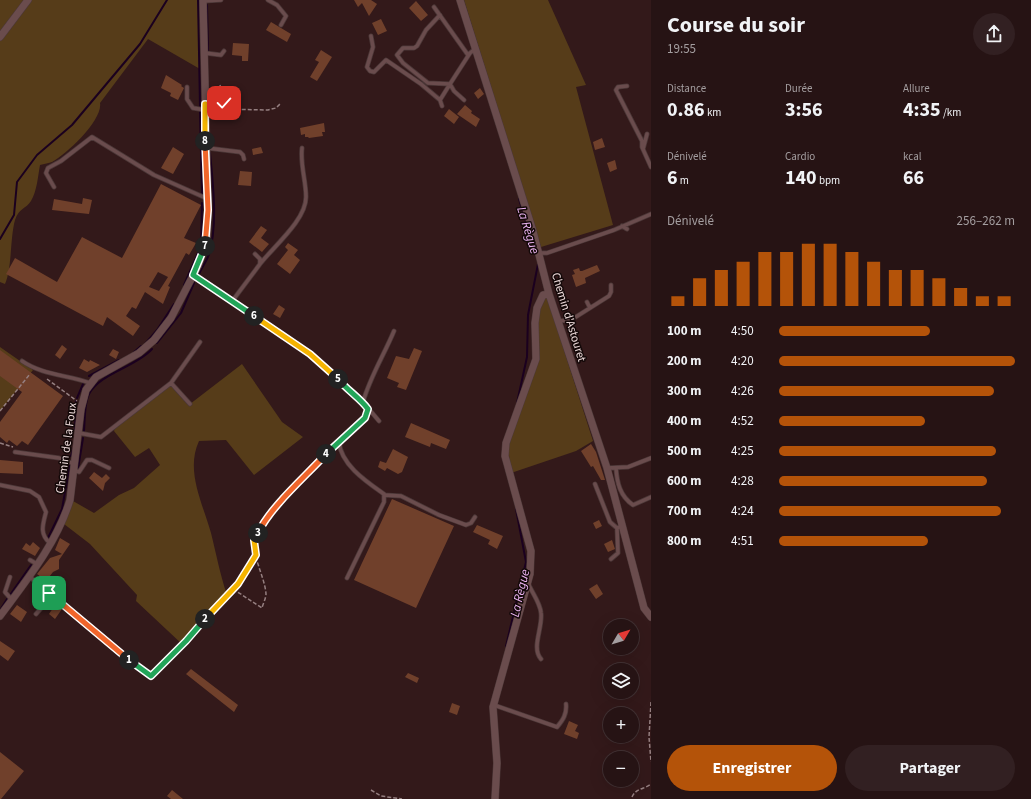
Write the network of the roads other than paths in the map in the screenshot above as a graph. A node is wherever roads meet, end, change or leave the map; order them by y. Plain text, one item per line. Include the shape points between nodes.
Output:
1 (28, 0) edge
2 (221, 0) edge
3 (268, 0) edge
4 (460, 0) edge
5 (203, 1) edge
6 (434, 7) dead end
7 (440, 15) junction
8 (281, 25) dead end
9 (0, 36) edge
10 (371, 36) dead end
11 (475, 49) junction
12 (224, 51) dead end
13 (204, 53) junction
14 (468, 55) junction
15 (450, 84) junction
16 (627, 86) dead end
17 (187, 87) dead end
18 (440, 100) junction
19 (464, 100) dead end
20 (442, 106) dead end
21 (205, 107) junction
22 (647, 134) dead end
23 (206, 148) junction
24 (302, 148) dead end
25 (643, 150) junction
26 (244, 159) dead end
27 (648, 162) junction
28 (643, 164) dead end
29 (651, 167) edge
30 (54, 187) dead end
31 (208, 199) junction
32 (651, 214) edge
33 (625, 219) dead end
34 (624, 225) junction
35 (628, 229) dead end
36 (538, 253) junction
37 (255, 254) dead end
38 (260, 264) junction
39 (193, 275) junction
40 (611, 285) dead end
41 (549, 294) junction
42 (233, 300) junction
43 (587, 302) dead end
44 (590, 308) junction
45 (558, 321) junction
46 (394, 331) dead end
47 (200, 342) dead end
48 (22, 361) dead end
49 (90, 383) junction
50 (171, 384) junction
51 (363, 402) junction
52 (190, 404) dead end
53 (368, 409) junction
54 (379, 421) dead end
55 (79, 433) junction
56 (15, 452) dead end
57 (651, 458) edge
58 (74, 467) junction
59 (109, 468) dead end
60 (607, 468) junction
61 (616, 468) junction
62 (595, 484) dead end
63 (0, 485) edge
64 (384, 495) junction
65 (651, 497) edge
66 (475, 517) dead end
67 (619, 527) junction
68 (50, 543) junction
69 (611, 559) dead end
70 (30, 560) dead end
71 (37, 564) junction
72 (29, 576) junction
73 (10, 577) dead end
74 (347, 578) dead end
75 (527, 582) junction
76 (12, 600) junction
77 (36, 614) dead end
78 (0, 616) edge
79 (651, 617) edge
80 (541, 659) dead end
81 (566, 704) dead end
82 (494, 705) junction
83 (495, 799) edge

1 - 9 street
2 - 5 lane
3 - 8 lane via 277,5 286,16
4 - 11 street, Chemin d'Astouret
5 - 13 street
6 - 7 lane
7 - 14 lane
7 - 15 lane via 426,30 417,46 402,48 397,55 428,83
10 - 18 lane via 373,46 367,68 370,71 374,72 386,60
11 - 14 lane
11 - 36 street, Chemin d'Astouret
12 - 13 lane via 220,55
13 - 21 street
14 - 15 lane
15 - 18 lane
15 - 19 lane
16 - 25 lane via 618,87 616,90 642,141
17 - 21 lane via 188,99 193,108
18 - 20 lane
21 - 23 street
22 - 25 lane
23 - 26 lane via 240,152
23 - 31 street
24 - 38 lane via 306,204 287,233
25 - 27 lane
27 - 28 lane
27 - 29 lane
30 - 31 lane via 46,173 48,168 92,137 154,175
31 - 39 street via 207,237
32 - 34 lane
33 - 34 lane
34 - 35 lane
34 - 36 lane via 547,253
36 - 41 street, Chemin d'Astouret
37 - 38 lane via 260,259
38 - 42 lane
39 - 42 lane
39 - 49 street via 175,311 154,340 139,354 96,377
40 - 44 lane via 609,296
41 - 45 street, Chemin d'Astouret
41 - 75 street via 543,296 537,308 536,359 506,443 506,464 531,551
42 - 51 lane via 310,354 355,398
43 - 44 lane
44 - 45 lane via 571,320
45 - 60 street, Chemin d'Astouret
46 - 51 lane via 369,381
47 - 50 lane
48 - 49 lane via 33,369 71,376
49 - 55 street, Chemin de la Foux via 83,403
50 - 52 lane
50 - 55 lane via 101,437
51 - 53 lane
53 - 54 lane
53 - 64 lane via 365,418 339,442 339,448 348,463 363,479
55 - 58 street, Chemin de la Foux
56 - 58 lane via 59,458
57 - 61 lane via 628,467
58 - 59 lane via 79,472 88,460 92,460
58 - 68 street, Chemin de la Foux via 66,513
60 - 61 lane
60 - 67 street, Chemin d'Astouret
61 - 65 lane via 624,498 633,505
62 - 67 lane via 610,522
63 - 68 lane via 30,491 39,497 46,512 42,528 46,540
64 - 66 lane via 401,496 466,525
64 - 74 lane via 384,502
67 - 69 lane via 618,553
67 - 79 street, Chemin d'Astouret via 644,608
68 - 71 street, Chemin de la Foux
70 - 71 lane
71 - 72 street, Chemin de la Foux
72 - 76 street, Chemin de la Foux
72 - 77 lane via 52,596
73 - 76 lane via 5,592
75 - 80 lane via 541,613 537,651
75 - 82 street
76 - 78 street, Chemin de la Foux
81 - 82 lane via 567,710 557,727
82 - 83 street via 492,716 497,763

